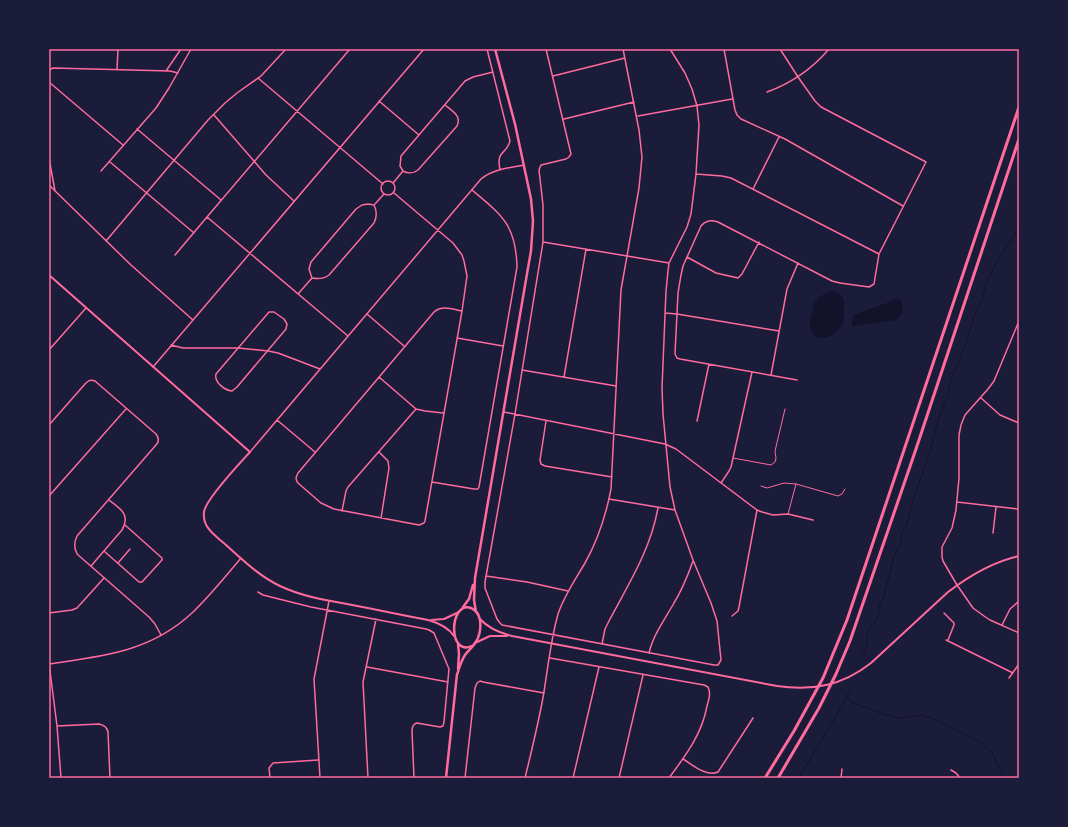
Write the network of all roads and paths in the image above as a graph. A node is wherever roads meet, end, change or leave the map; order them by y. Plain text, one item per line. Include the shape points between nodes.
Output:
1 (118, 49) edge
2 (181, 49) edge
3 (191, 49) edge
4 (286, 49) edge
5 (350, 49) edge
6 (424, 49) edge
7 (487, 49) edge
8 (495, 49) edge
9 (546, 49) edge
10 (623, 49) edge
11 (670, 49) edge
12 (724, 49) edge
13 (780, 49) edge
14 (829, 49) edge
15 (625, 58) junction
16 (49, 70) edge
17 (118, 70) junction
18 (166, 70) junction
19 (493, 72) junction
20 (178, 73) junction
21 (552, 76) junction
22 (798, 77) junction
23 (258, 78) junction
24 (49, 82) edge
25 (767, 92) dead end
26 (732, 99) junction
27 (380, 102) junction
28 (634, 102) junction
29 (445, 105) junction
30 (697, 106) junction
31 (1019, 107) edge
32 (298, 111) junction
33 (214, 114) junction
34 (637, 116) junction
35 (563, 119) junction
36 (137, 129) junction
37 (419, 135) junction
38 (779, 136) junction
39 (1019, 139) edge
40 (123, 145) junction
41 (340, 147) junction
42 (49, 158) edge
43 (174, 160) junction
44 (254, 161) junction
45 (110, 162) junction
46 (524, 165) junction
47 (500, 170) junction
48 (101, 171) dead end
49 (403, 171) junction
50 (696, 174) junction
51 (393, 183) junction
52 (383, 184) junction
53 (49, 185) edge
54 (753, 189) junction
55 (472, 190) junction
56 (55, 191) junction
57 (146, 193) junction
58 (394, 193) junction
59 (384, 194) junction
60 (221, 200) junction
61 (294, 201) junction
62 (374, 205) junction
63 (903, 206) junction
64 (207, 217) junction
65 (438, 230) junction
66 (194, 233) junction
67 (106, 241) junction
68 (543, 242) junction
69 (759, 242) junction
70 (586, 249) junction
71 (249, 253) junction
72 (879, 254) junction
73 (175, 255) dead end
74 (626, 256) junction
75 (687, 257) junction
76 (669, 263) junction
77 (798, 263) junction
78 (49, 275) edge
79 (312, 278) junction
80 (298, 294) junction
81 (86, 308) junction
82 (462, 311) junction
83 (665, 313) junction
84 (367, 314) junction
85 (677, 314) junction
86 (193, 320) junction
87 (1019, 321) edge
88 (779, 331) junction
89 (348, 336) junction
90 (457, 338) junction
91 (171, 345) junction
92 (404, 346) junction
93 (503, 346) junction
94 (238, 348) junction
95 (49, 350) edge
96 (268, 351) junction
97 (709, 364) junction
98 (153, 367) junction
99 (320, 369) junction
100 (522, 370) junction
101 (752, 372) junction
102 (771, 375) junction
103 (379, 377) junction
104 (564, 377) junction
105 (797, 380) dead end
106 (616, 386) junction
107 (981, 397) junction
108 (126, 408) junction
109 (416, 409) junction
110 (786, 409) dead end
111 (504, 412) junction
112 (444, 413) junction
113 (515, 414) junction
114 (277, 420) junction
115 (546, 420) junction
116 (697, 421) dead end
117 (1019, 423) edge
118 (49, 424) edge
119 (614, 434) junction
120 (665, 444) junction
121 (250, 452) junction
122 (315, 452) junction
123 (379, 452) junction
124 (733, 458) junction
125 (612, 477) junction
126 (432, 482) junction
127 (721, 483) junction
128 (796, 484) junction
129 (761, 486) dead end
130 (844, 489) dead end
131 (49, 496) edge
132 (109, 499) junction
133 (609, 499) junction
134 (957, 502) junction
135 (996, 507) junction
136 (658, 508) junction
137 (1019, 509) edge
138 (675, 510) junction
139 (757, 510) junction
140 (342, 511) junction
141 (788, 514) junction
142 (381, 518) junction
143 (813, 520) dead end
144 (125, 525) junction
145 (993, 533) dead end
146 (130, 549) dead end
147 (104, 551) junction
148 (1019, 556) edge
149 (241, 558) junction
150 (693, 560) junction
151 (118, 563) junction
152 (91, 566) junction
153 (486, 576) junction
154 (104, 578) junction
155 (475, 578) junction
156 (957, 585) junction
157 (568, 591) junction
158 (258, 592) dead end
159 (329, 601) junction
160 (1019, 601) edge
161 (462, 609) junction
162 (327, 610) junction
163 (459, 612) junction
164 (476, 612) junction
165 (49, 613) edge
166 (944, 613) dead end
167 (479, 616) junction
168 (732, 616) dead end
169 (376, 619) junction
170 (428, 620) junction
171 (1002, 625) junction
172 (1019, 633) edge
173 (554, 634) junction
174 (161, 636) junction
175 (512, 636) junction
176 (455, 638) junction
177 (457, 642) junction
178 (474, 644) junction
179 (552, 644) junction
180 (602, 644) junction
181 (649, 653) junction
182 (550, 658) junction
183 (49, 663) edge
184 (1019, 664) edge
185 (367, 666) junction
186 (599, 667) junction
187 (1013, 673) junction
188 (643, 674) junction
189 (457, 675) junction
190 (1009, 678) dead end
191 (448, 682) junction
192 (544, 693) junction
193 (753, 718) dead end
194 (57, 726) junction
195 (683, 759) junction
196 (318, 760) junction
197 (842, 768) dead end
198 (951, 770) dead end
199 (61, 778) edge
200 (110, 778) edge
201 (270, 778) edge
202 (320, 778) edge
203 (368, 778) edge
204 (414, 778) edge
205 (446, 778) edge
206 (465, 778) edge
207 (526, 778) edge
208 (573, 778) edge
209 (619, 778) edge
210 (669, 778) edge
211 (765, 778) edge
212 (778, 778) edge
213 (841, 778) edge
214 (960, 778) edge

1 - 17 street
2 - 18 street
3 - 20 street
4 - 23 street
5 - 32 street
6 - 27 street
7 - 19 street
8 - 46 main road
9 - 21 street
10 - 15 street
11 - 30 street via 688,77
12 - 26 street
13 - 22 street
14 - 22 street
15 - 21 street
15 - 28 street
16 - 17 street
17 - 18 street
18 - 20 street
19 - 29 street via 465,81
19 - 47 street via 510,141 499,157
20 - 36 street via 156,108
21 - 35 street
22 - 25 street
22 - 63 street via 821,107 926,161
23 - 32 street
23 - 33 street
24 - 40 street
26 - 30 street
26 - 38 street via 739,118
27 - 37 street
27 - 41 street
28 - 34 street
28 - 35 street
29 - 37 street
29 - 49 street via 458,117 457,126 416,172
30 - 34 street
30 - 50 street via 699,125
31 - 211 highway via 847,620 820,684
32 - 41 street
32 - 44 street
33 - 43 street
33 - 44 street
34 - 74 street via 641,170
35 - 68 street via 571,152 569,157 543,164 539,170 543,205
36 - 40 street
36 - 43 street
37 - 49 street via 401,156
38 - 54 street
38 - 63 street
39 - 212 highway via 850,641 819,708
40 - 45 street
41 - 52 street
41 - 61 street
42 - 56 street
43 - 57 street
43 - 60 street
44 - 60 street
44 - 61 street
45 - 48 street
45 - 57 street
46 - 47 street
46 - 111 main road via 533,221 532,236
47 - 55 street via 486,175
49 - 51 street
50 - 54 street via 726,177
50 - 76 street via 690,219
51 - 52 street
51 - 58 street
52 - 59 street via 381,189
53 - 56 street
54 - 72 street
55 - 65 street
55 - 93 street via 502,217 515,243 518,266
56 - 67 street
57 - 66 street
57 - 67 street
58 - 59 street
58 - 65 street
59 - 62 street
60 - 64 street
61 - 71 street
62 - 79 street via 376,219 370,228 329,275 322,279
62 - 79 street via 362,205 356,209 311,262 309,270
63 - 72 street
64 - 66 street
64 - 71 street
65 - 82 street via 453,243 464,261 466,276
65 - 84 street
66 - 73 street
67 - 86 street
68 - 70 street
68 - 100 street
69 - 75 street via 738,278 716,273
69 - 75 street via 721,223 710,221 701,226
69 - 77 street
70 - 74 street
70 - 104 street
71 - 80 street
71 - 86 street
72 - 77 street via 873,284 868,287 835,282
74 - 76 street
74 - 106 street via 621,290
75 - 85 street via 680,275
76 - 83 street
77 - 88 street via 787,289
78 - 81 street
79 - 80 street
80 - 89 street
81 - 95 street
81 - 98 street
82 - 90 street
82 - 92 street via 437,309
83 - 85 street
83 - 120 street via 662,388
84 - 89 street
84 - 92 street
85 - 88 street
85 - 97 street via 675,356
86 - 91 street
87 - 107 street via 996,377
88 - 102 street
89 - 99 street
90 - 93 street
90 - 112 street
91 - 94 street via 183,348
91 - 98 street
92 - 103 street
93 - 126 street via 478,489
94 - 96 street
94 - 96 street via 267,314 272,312 284,319 287,326
94 - 96 street via 215,377 216,381 229,391 237,388
96 - 99 street
97 - 101 street
97 - 116 street
98 - 121 street
99 - 114 street
100 - 104 street
100 - 113 street
101 - 102 street
101 - 124 street
102 - 105 street
103 - 109 street
103 - 122 street
104 - 106 street
106 - 119 street
107 - 117 street via 1000,415
107 - 134 street via 966,415 959,430 960,470
108 - 118 street via 95,381 90,380
108 - 131 street
108 - 132 street via 156,434 159,440
109 - 112 street
109 - 123 street
110 - 124 lane via 772,466
111 - 113 street
111 - 155 main road
112 - 126 street
113 - 115 street
113 - 153 street
114 - 121 street
114 - 122 street
115 - 119 street
115 - 125 street via 541,464
119 - 120 street
119 - 125 street
120 - 127 street via 676,449
120 - 138 street
121 - 149 street via 211,497 204,511 208,529
122 - 140 street via 298,472 296,480 321,504
123 - 140 street via 346,491
123 - 142 street via 388,461 389,468
124 - 127 street via 729,471
125 - 133 street
126 - 142 street via 422,524
127 - 139 street
128 - 129 lane via 784,483 767,488
128 - 130 lane via 838,496
128 - 141 lane
132 - 144 street via 124,512
132 - 152 street via 77,536 74,544 77,554
133 - 136 street
133 - 157 street via 596,539
134 - 135 street
134 - 156 street via 952,528 942,547 942,553 943,561
135 - 137 street
135 - 145 street
136 - 138 street
136 - 180 street via 647,548 605,629
138 - 150 street
139 - 141 street via 773,515
139 - 168 street via 739,607
140 - 142 street
141 - 143 street
144 - 147 street
144 - 151 street via 162,559 141,582
146 - 151 street
147 - 151 street
147 - 152 street
148 - 156 street via 989,566
149 - 159 street via 257,571 291,591
149 - 174 street via 192,613
150 - 181 street via 675,601 651,644
150 - 181 street via 717,621 721,660 714,666
152 - 154 street
153 - 157 street
153 - 173 street via 485,588 499,622
154 - 165 street via 78,608
154 - 174 street via 149,617
155 - 161 main road via 470,596
155 - 164 main road
156 - 171 street via 973,608
156 - 179 street via 871,663 851,676 815,688 776,686
157 - 173 street
158 - 162 street
159 - 162 street
159 - 170 street
160 - 171 street via 1010,609
161 - 163 main road
161 - 164 main road via 469,607
162 - 169 street
162 - 196 street via 314,680
163 - 170 street via 444,619
163 - 176 main road via 454,623
164 - 167 main road
166 - 187 street via 954,623 947,640
167 - 175 street via 490,628
167 - 178 main road via 480,630
169 - 185 street
169 - 191 street via 434,633 449,668
170 - 176 street via 444,626
171 - 172 street
173 - 179 street
173 - 180 street
174 - 183 street via 125,651
175 - 178 street via 490,636
175 - 179 street
176 - 177 main road
177 - 178 main road via 465,648 470,648
177 - 189 main road
178 - 189 main road via 464,655
179 - 182 street
180 - 181 street
182 - 186 street
182 - 192 street
183 - 194 street
184 - 187 street
185 - 191 street
185 - 203 street via 364,682
186 - 188 street
186 - 208 street
187 - 190 street
188 - 195 street via 708,687 710,692 704,720
188 - 209 street
189 - 205 main road
191 - 204 street via 442,727 418,723 412,727
192 - 206 street via 480,681 477,683 474,688
192 - 207 street
193 - 195 street via 718,772 706,772
194 - 199 street
194 - 200 street via 102,725 108,730
195 - 210 street
196 - 201 street via 273,763 269,768
196 - 202 street
197 - 213 street
198 - 214 street

